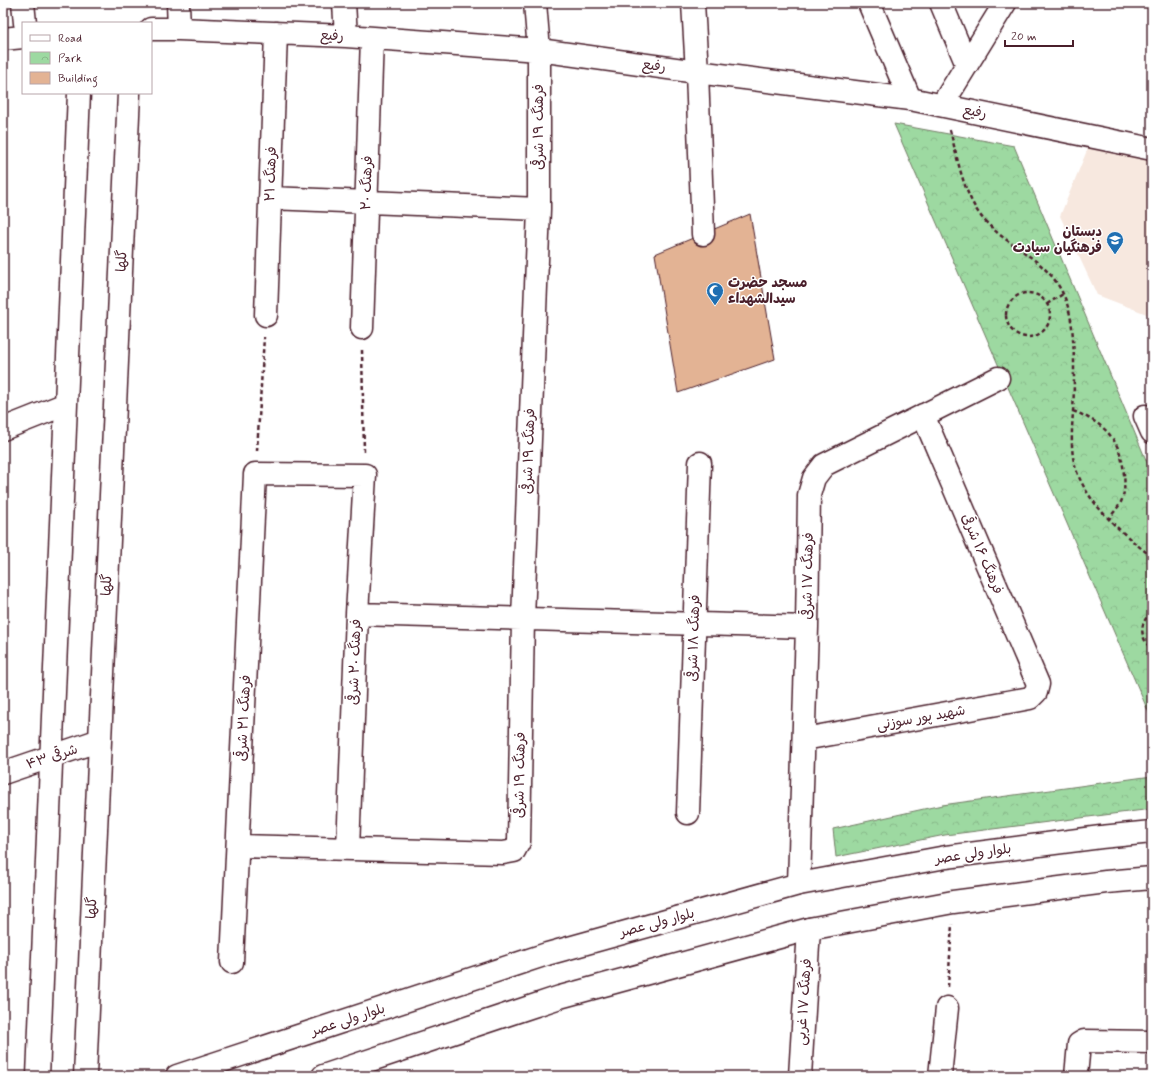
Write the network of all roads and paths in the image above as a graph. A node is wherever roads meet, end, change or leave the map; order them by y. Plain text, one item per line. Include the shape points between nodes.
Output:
1 (23, 3) edge
2 (178, 3) edge
3 (344, 3) edge
4 (535, 3) edge
5 (693, 3) edge
6 (869, 3) edge
7 (941, 3) edge
8 (1005, 3) edge
9 (25, 22) edge
10 (152, 29) edge
11 (179, 29) junction
12 (276, 33) junction
13 (346, 36) junction
14 (22, 37) edge
15 (372, 38) junction
16 (3, 39) edge
17 (539, 50) junction
18 (967, 65) junction
19 (697, 72) junction
20 (79, 94) edge
21 (129, 94) edge
22 (910, 99) junction
23 (942, 105) junction
24 (1152, 149) edge
25 (270, 198) junction
26 (367, 202) junction
27 (539, 209) junction
28 (703, 234) dead end
29 (1063, 294) junction
30 (1047, 304) junction
31 (266, 315) joint
32 (362, 328) joint
33 (998, 378) dead end
34 (66, 404) junction
35 (1073, 411) junction
36 (923, 415) junction
37 (3, 429) edge
38 (700, 463) dead end
39 (255, 474) junction
40 (364, 475) junction
41 (1109, 519) junction
42 (1152, 557) edge
43 (1152, 613) edge
44 (357, 614) junction
45 (523, 619) junction
46 (694, 624) junction
47 (807, 627) junction
48 (1152, 649) edge
49 (1036, 692) joint
50 (804, 739) junction
51 (100, 740) junction
52 (52, 757) junction
53 (3, 773) edge
54 (688, 813) dead end
55 (1152, 832) edge
56 (238, 846) junction
57 (348, 849) junction
58 (1152, 878) edge
59 (799, 884) junction
60 (953, 902) junction
61 (809, 929) junction
62 (232, 962) dead end
63 (947, 1008) joint
64 (1152, 1042) edge
65 (38, 1076) edge
66 (85, 1076) edge
67 (177, 1076) edge
68 (323, 1076) edge
69 (800, 1076) edge
70 (940, 1076) edge
71 (1076, 1076) edge

1 - 9 street
2 - 11 street
3 - 13 street
4 - 17 street, فرهنگ ۱۹ شرقی
5 - 19 street
6 - 22 street
7 - 18 street
8 - 18 street
10 - 11 street, رفیع
11 - 12 street, رفیع
12 - 13 street, رفیع
12 - 25 street, فرهنگ ۲۱
13 - 15 street, رفیع
14 - 16 street
15 - 17 street, رفیع
15 - 26 street, فرهنگ ۲۰
17 - 19 street, رفیع
17 - 27 street, فرهنگ ۱۹ شرقی
18 - 23 street
19 - 22 street, رفیع
19 - 28 street
20 - 34 street
21 - 51 street, گلها
22 - 23 street, رفیع
23 - 24 street, رفیع
23 - 29 path via 975,209 1013,245 1040,263 1052,275
25 - 26 street
25 - 31 street, فرهنگ ۲۱
26 - 27 street
26 - 32 street, فرهنگ ۲۰
27 - 45 street, فرهنگ ۱۹ شرقی
29 - 30 path
29 - 35 path via 1070,310 1073,335
30 - 30 path via 1050,310 1048,325 1037,336 1024,337 1012,330 1008,324 1007,310 1020,295 1035,294
31 - 39 path
32 - 40 path
33 - 36 street, فرهنگ ۱۷ شرقی
34 - 37 street
34 - 52 street
35 - 41 path via 1073,458 1080,478 1098,508
35 - 41 path via 1090,418 1104,429 1116,443 1123,460 1125,484 1120,503
36 - 47 street, فرهنگ ۱۷ شرقی via 824,465 814,478 809,495
36 - 49 street, فرهنگ ۱۶ شرقی via 1038,684
38 - 46 street, فرهنگ ۱۸ شرقی
39 - 40 street
39 - 56 street, فرهنگ ۲۱ شرقی
40 - 44 street, فرهنگ ۲۰ شرقی
41 - 42 path
43 - 48 path via 1146,619 1142,633 1143,639
44 - 45 street
44 - 57 street, فرهنگ ۲۰ شرقی
45 - 46 street
45 - 57 street, فرهنگ ۱۹ شرقی via 519,842 514,851 503,853
46 - 47 street
46 - 54 street, فرهنگ ۱۸ شرقی
47 - 50 street, فرهنگ ۱۷ شرقی
49 - 50 street, شهید پور سوزنی via 1030,698
50 - 59 street, فرهنگ ۱۷ شرقی
51 - 52 street, ۴۳ شرقی
51 - 66 street, گلها
52 - 53 street, ۴۳ شرقی
52 - 65 street
55 - 59 street, بلوار ولی عصر via 946,857
56 - 57 street
56 - 62 street, فرهنگ ۲۱ شرقی
58 - 60 street
59 - 67 street, بلوار ولی عصر via 547,954
60 - 61 street
60 - 63 path
61 - 68 street via 560,997
61 - 69 street, فرهنگ ۱۷ غربی
63 - 70 street
64 - 71 street via 1084,1041 1079,1044

